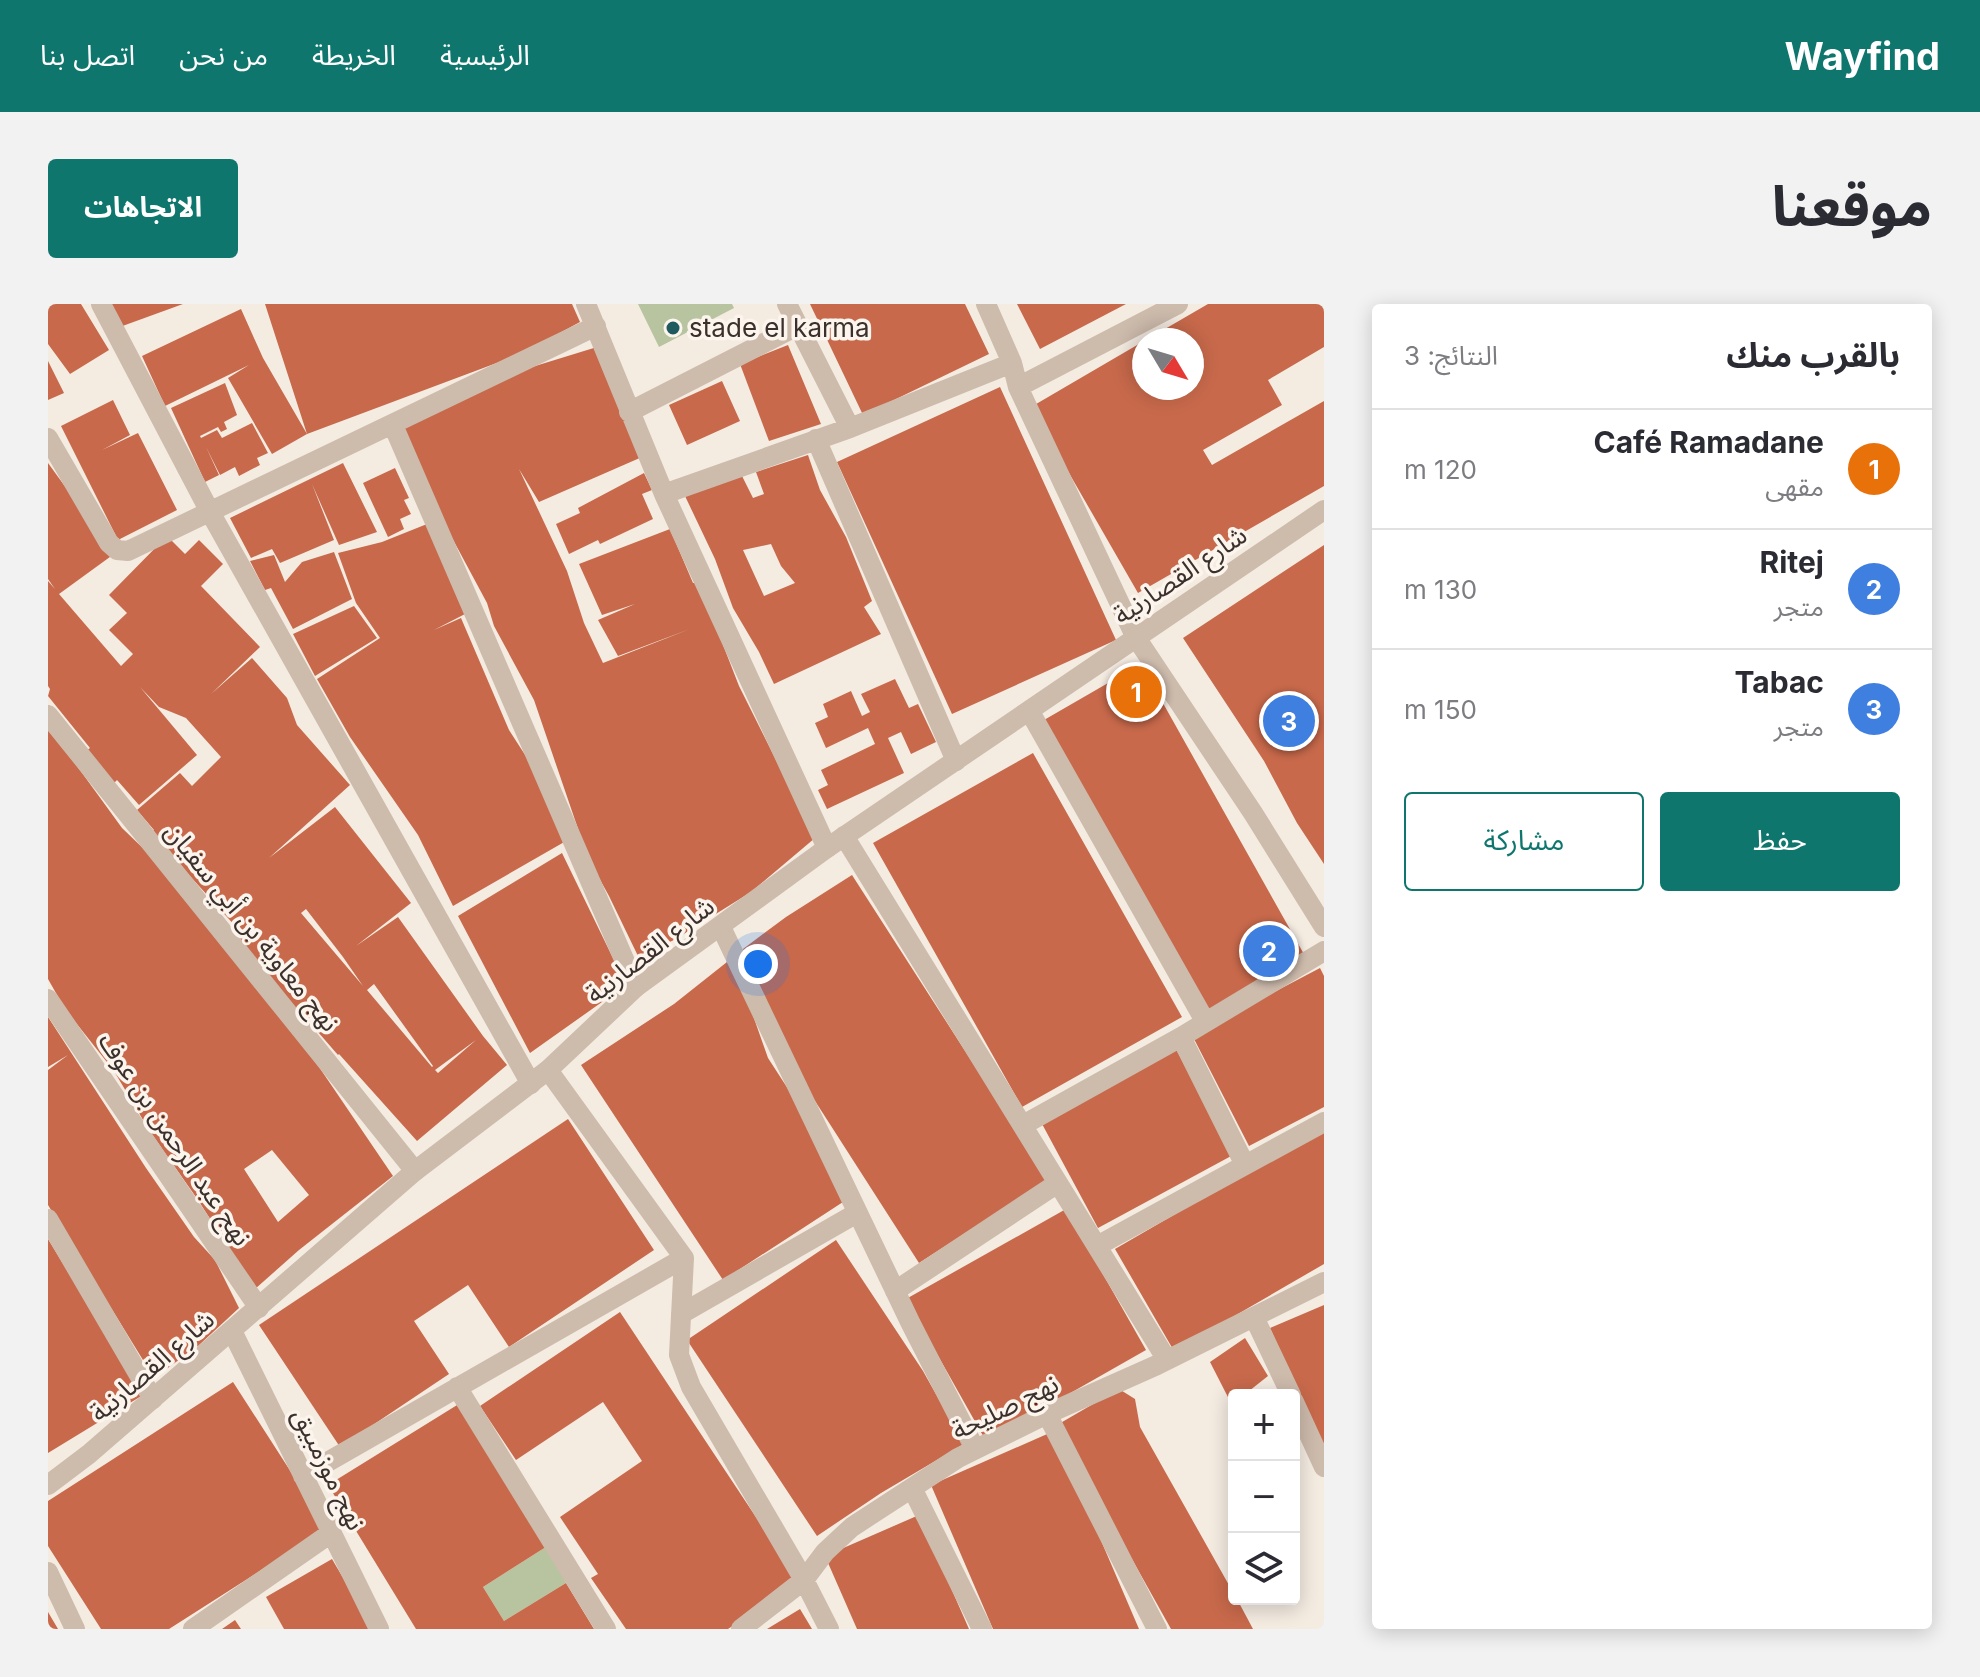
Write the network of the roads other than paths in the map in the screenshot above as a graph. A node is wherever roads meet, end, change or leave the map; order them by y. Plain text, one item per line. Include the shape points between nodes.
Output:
1 (101, 304) edge
2 (586, 304) edge
3 (787, 304) edge
4 (986, 304) edge
5 (1178, 304) edge
6 (596, 326) junction
7 (797, 326) junction
8 (1012, 363) junction
9 (1018, 387) junction
10 (629, 412) junction
11 (393, 425) junction
12 (850, 428) junction
13 (48, 438) edge
14 (816, 439) junction
15 (664, 494) junction
16 (1324, 510) edge
17 (210, 512) junction
18 (1135, 636) junction
19 (1030, 712) junction
20 (48, 715) edge
21 (956, 761) junction
22 (836, 842) junction
23 (721, 927) junction
24 (1324, 927) edge
25 (1324, 951) edge
26 (636, 987) junction
27 (48, 999) edge
28 (1205, 1021) junction
29 (1181, 1037) junction
30 (548, 1070) junction
31 (531, 1084) junction
32 (1324, 1122) edge
33 (1023, 1125) junction
34 (1245, 1165) junction
35 (415, 1171) junction
36 (1058, 1183) junction
37 (857, 1213) junction
38 (48, 1219) edge
39 (1097, 1246) junction
40 (684, 1258) junction
41 (1324, 1282) edge
42 (895, 1291) junction
43 (259, 1308) junction
44 (681, 1314) junction
45 (1254, 1317) junction
46 (232, 1331) junction
47 (1167, 1360) junction
48 (457, 1387) junction
49 (1288, 1389) edge
50 (153, 1399) junction
51 (1047, 1414) junction
52 (1300, 1415) edge
53 (975, 1449) junction
54 (1324, 1467) edge
55 (303, 1476) junction
56 (48, 1485) edge
57 (912, 1488) junction
58 (331, 1533) junction
59 (48, 1572) edge
60 (804, 1580) junction
61 (75, 1629) edge
62 (193, 1629) edge
63 (379, 1629) edge
64 (606, 1629) edge
65 (741, 1629) edge
66 (829, 1629) edge
67 (982, 1629) edge
68 (1157, 1629) edge

1 - 17 street
2 - 6 street
3 - 7 street
4 - 8 street
5 - 9 street
6 - 10 street
6 - 11 street
7 - 10 street
7 - 12 street
8 - 9 street
8 - 12 street
9 - 18 street
10 - 15 street
11 - 17 street
11 - 26 street
12 - 14 street
13 - 17 street via 117,550 128,551
14 - 15 street
14 - 21 street
15 - 22 street
16 - 18 street, شارع القصارنية
17 - 31 street
18 - 19 street, شارع القصارنية
18 - 24 street
19 - 21 street, شارع القصارنية
19 - 28 street
20 - 35 street, نهج معاوية بن أبي سفيان
21 - 22 street, شارع القصارنية
22 - 23 street, شارع القصارنية
22 - 33 street
23 - 26 street, شارع القصارنية
23 - 37 street
25 - 28 street
26 - 30 street, شارع القصارنية
27 - 43 street, نهج عبد الرحمن بن عوف
28 - 29 street
29 - 33 street
29 - 34 street
30 - 31 street, شارع القصارنية
30 - 40 street
31 - 35 street, شارع القصارنية
32 - 34 street
33 - 36 street
34 - 39 street
35 - 43 street, شارع القصارنية
36 - 39 street
36 - 42 street
37 - 42 street
37 - 44 street
38 - 50 street
39 - 47 street
40 - 44 street
40 - 48 street
41 - 45 street, نهج صليحة
42 - 53 street
43 - 46 street, شارع القصارنية
44 - 60 street via 679,1355 691,1387
45 - 47 street, نهج صليحة
45 - 49 street
46 - 50 street, شارع القصارنية
46 - 55 street, نهج موزمبيق
47 - 51 street, نهج صليحة
48 - 55 street
48 - 64 street
50 - 56 street, شارع القصارنية
51 - 53 street, نهج صليحة
51 - 68 street
52 - 54 street
53 - 57 street, نهج صليحة
55 - 58 street, نهج موزمبيق
57 - 60 street, نهج صليحة via 838,1539
57 - 67 street
58 - 62 street
58 - 63 street, نهج موزمبيق
59 - 61 street
60 - 65 street, نهج صليحة
60 - 66 street

